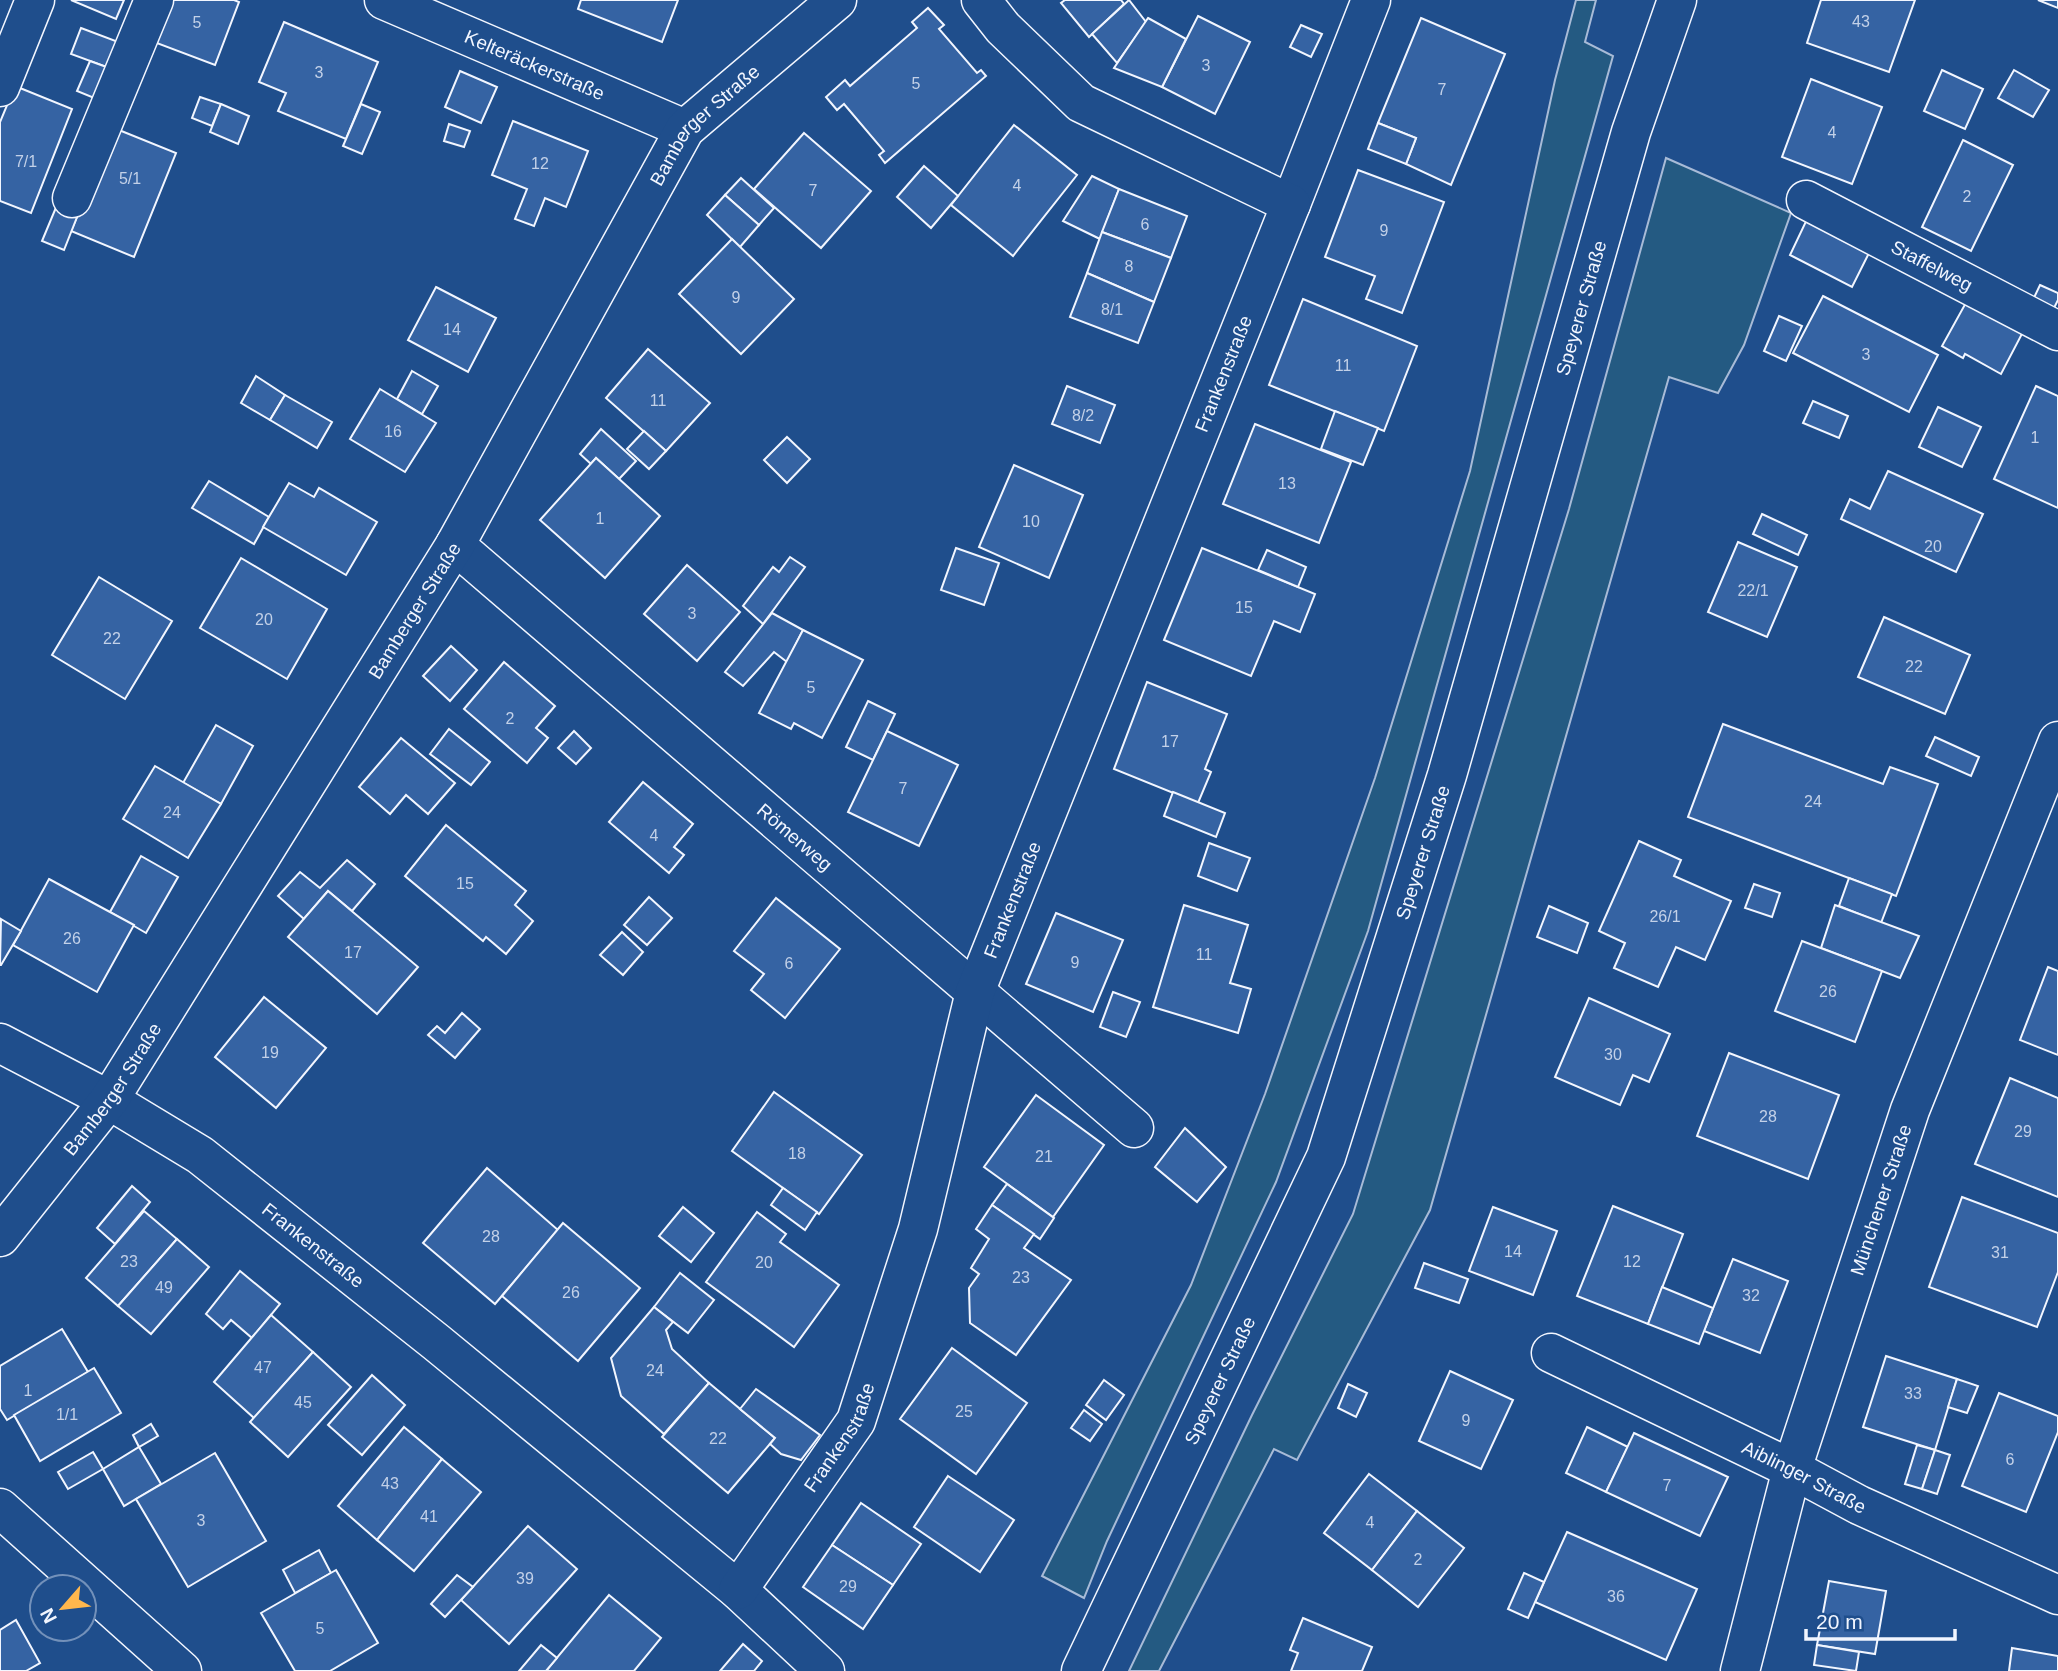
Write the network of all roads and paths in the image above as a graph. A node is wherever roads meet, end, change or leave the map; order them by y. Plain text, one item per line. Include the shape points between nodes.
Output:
1 (35, 0) edge
2 (154, 0) edge
3 (384, 0) edge
4 (837, 0) edge
5 (981, 0) edge
6 (1370, 0) edge
7 (1677, 0) edge
8 (0, 87) edge
9 (685, 129) junction
10 (72, 198) dead end
11 (1805, 200) dead end
12 (1292, 204) junction
13 (2058, 331) edge
14 (455, 545) junction
15 (2058, 741) edge
16 (975, 992) junction
17 (0, 1043) edge
18 (109, 1100) junction
19 (1134, 1128) dead end
20 (0, 1237) edge
21 (1551, 1353) dead end
22 (1792, 1469) junction
23 (5, 1522) edge
24 (738, 1590) junction
25 (2058, 1595) edge
26 (182, 1671) edge
27 (825, 1671) edge
28 (1081, 1671) edge
29 (1740, 1671) edge

1 - 8 street
2 - 10 street
3 - 9 street, Kelteräckerstraße
4 - 9 street, Bamberger Straße
5 - 12 street via 1003,28 1080,103
6 - 12 street, Frankenstraße
7 - 28 street, Speyerer Straße via 1631,132 1447,775 1326,1157
9 - 14 street, Bamberger Straße
11 - 13 street, Staffelweg
12 - 16 street, Frankenstraße
14 - 16 street, Römerweg
14 - 18 street, Bamberger Straße
15 - 22 street, Münchener Straße via 1910,1110
16 - 19 street, Römerweg
16 - 24 street, Frankenstraße via 918,1230 856,1421
17 - 18 street, Frankenstraße
18 - 20 street, Bamberger Straße
18 - 24 street, Frankenstraße via 200,1155
21 - 22 street, Aiblinger Straße
22 - 25 street, Aiblinger Straße via 1858,1505
22 - 29 street, Münchener Straße
23 - 26 street
24 - 27 street, Frankenstraße

